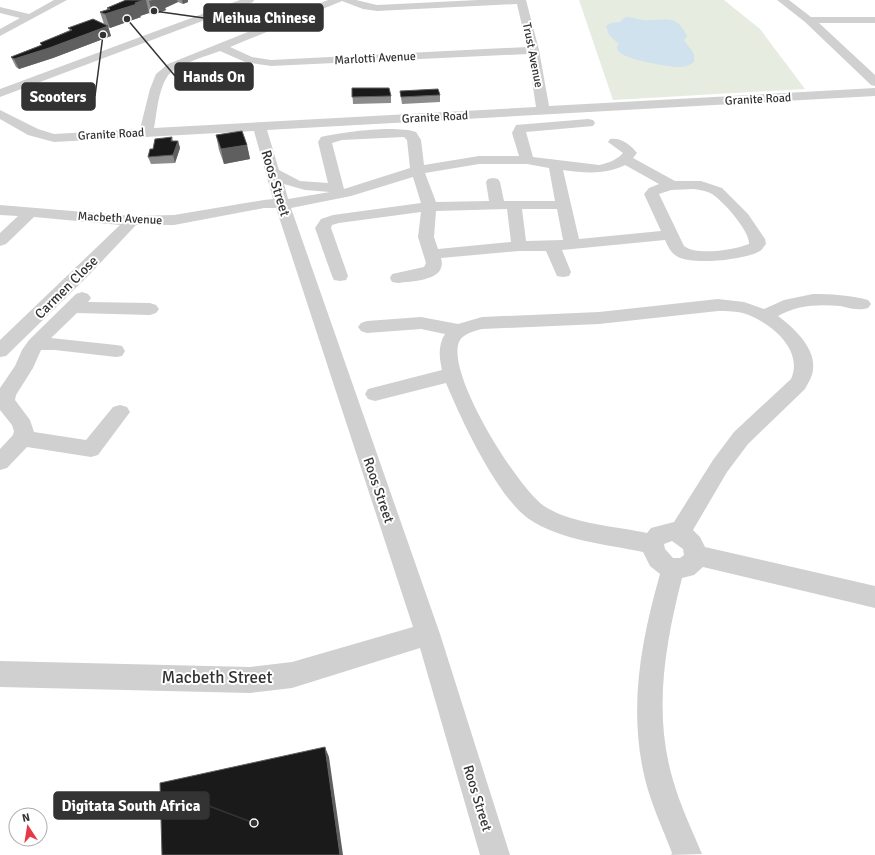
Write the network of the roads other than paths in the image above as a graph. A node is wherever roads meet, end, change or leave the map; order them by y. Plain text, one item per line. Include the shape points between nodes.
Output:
1 (62, 0) edge
2 (249, 0) edge
3 (337, 0) edge
4 (346, 0) edge
5 (782, 0) edge
6 (521, 1) edge
7 (0, 10) edge
8 (30, 17) junction
9 (809, 20) junction
10 (875, 20) edge
11 (0, 33) edge
12 (221, 47) junction
13 (533, 50) junction
14 (858, 65) junction
15 (875, 65) edge
16 (875, 82) edge
17 (875, 92) edge
18 (0, 93) edge
19 (543, 111) junction
20 (0, 114) edge
21 (588, 124) dead end
22 (259, 126) junction
23 (146, 133) junction
24 (615, 142) dead end
25 (625, 159) junction
26 (528, 160) junction
27 (554, 165) junction
28 (273, 172) junction
29 (412, 172) junction
30 (493, 182) dead end
31 (673, 186) junction
32 (334, 189) junction
33 (275, 202) junction
34 (497, 205) junction
35 (514, 205) junction
36 (563, 205) junction
37 (429, 207) junction
38 (0, 210) edge
39 (32, 212) junction
40 (132, 221) junction
41 (670, 235) junction
42 (0, 241) edge
43 (572, 244) junction
44 (519, 246) junction
45 (552, 246) junction
46 (432, 254) junction
47 (563, 272) dead end
48 (340, 276) dead end
49 (398, 278) dead end
50 (862, 304) dead end
51 (150, 309) dead end
52 (766, 315) junction
53 (367, 327) dead end
54 (459, 330) junction
55 (35, 344) junction
56 (116, 351) dead end
57 (0, 352) edge
58 (453, 374) junction
59 (374, 394) dead end
60 (120, 412) dead end
61 (23, 438) junction
62 (0, 462) edge
63 (679, 533) junction
64 (652, 544) junction
65 (696, 555) junction
66 (673, 568) junction
67 (875, 597) edge
68 (428, 634) junction
69 (0, 674) edge
70 (496, 855) edge
71 (686, 855) edge

1 - 8 street
2 - 18 street
3 - 12 street
4 - 6 street via 377,8
5 - 9 street
6 - 13 street, Trust Avenue
7 - 8 street
8 - 11 street
9 - 10 street
9 - 14 street
12 - 13 street, Marlotti Avenue via 249,60 271,63
12 - 23 street via 172,66 162,74
13 - 19 street, Trust Avenue
14 - 15 street
14 - 16 street
17 - 19 street, Granite Road
19 - 22 street, Granite Road
20 - 23 street, Granite Road via 32,132 49,137
21 - 26 street via 521,128 519,133
22 - 23 street, Granite Road
22 - 28 street, Roos Street
24 - 25 street via 629,151
25 - 27 street via 599,169
25 - 31 street
26 - 27 street
26 - 29 street via 479,160
27 - 36 street
28 - 32 street via 296,185
28 - 33 street, Roos Street
29 - 32 street via 393,179
29 - 32 street via 414,140 411,135 405,133 329,138 325,142
29 - 37 street via 428,198
30 - 34 street
31 - 41 street via 656,189 651,194
31 - 41 street via 704,186 720,192 748,224 758,238 758,244 756,248 747,252 693,256 677,249
32 - 33 street, Macbeth Avenue
33 - 40 street, Macbeth Avenue via 174,220
33 - 68 street, Roos Street
34 - 35 street
34 - 37 street
35 - 36 street
35 - 44 street
36 - 43 street
37 - 46 street via 426,237
37 - 48 street via 329,220 323,228
38 - 39 street, Macbeth Avenue
39 - 40 street, Macbeth Avenue
39 - 42 street
40 - 57 street, Carmen Close
41 - 43 street
43 - 45 street
44 - 45 street
44 - 46 street
45 - 47 street
46 - 49 street via 434,264 428,273
50 - 52 street via 825,298 807,300 783,306
51 - 55 street via 77,303
52 - 54 street via 744,308 715,306 592,318 482,323
52 - 63 street via 781,327 801,351 804,375 798,384 741,438 720,466
53 - 54 street via 421,323
54 - 58 street via 448,345
55 - 56 street
55 - 61 street via 24,368 4,398 4,403 21,422
58 - 59 street
58 - 64 street via 468,415 522,501 536,512 565,526
60 - 61 street via 91,449
61 - 62 street
63 - 64 street via 661,533
63 - 65 street via 691,541
64 - 66 street via 655,556
65 - 66 street via 692,564 687,567
65 - 67 street
66 - 71 street via 658,623 648,709 659,780
68 - 69 street, Macbeth Street via 292,675 250,680
68 - 70 street, Roos Street

